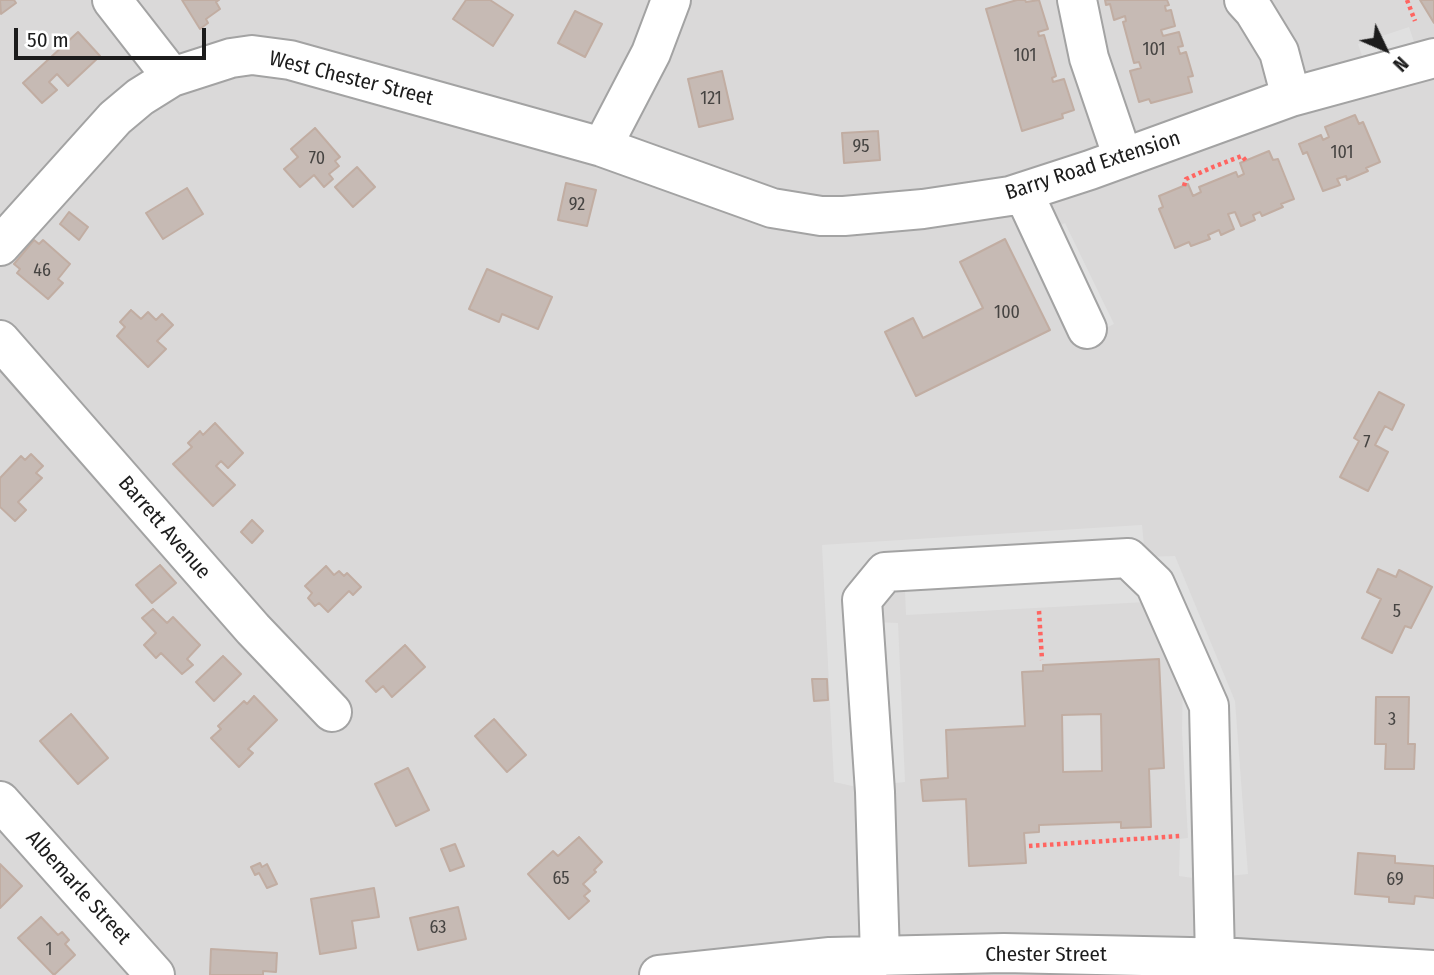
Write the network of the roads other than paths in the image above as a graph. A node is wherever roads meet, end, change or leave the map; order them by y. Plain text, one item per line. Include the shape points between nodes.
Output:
1 (112, 0) edge
2 (671, 0) edge
3 (1077, 0) edge
4 (1244, 0) edge
5 (1434, 58) edge
6 (172, 77) junction
7 (1290, 97) junction
8 (602, 147) junction
9 (1123, 158) junction
10 (1023, 192) junction
11 (0, 246) edge
12 (1087, 329) dead end
13 (0, 340) edge
14 (332, 712) dead end
15 (0, 801) edge
16 (906, 963) edge
17 (1191, 963) edge
18 (1434, 970) edge
19 (155, 975) edge
20 (659, 975) edge

1 - 6 street
2 - 8 street via 651,53
3 - 9 street via 1089,58
4 - 7 street via 1279,52
5 - 7 street, Barry Road Extension
6 - 8 street, West Chester Street via 231,58 273,57
6 - 11 street, West Chester Street via 115,118
7 - 9 street, Barry Road Extension
8 - 10 street, Barry Road Extension via 772,208 821,216 923,209
9 - 10 street, Barry Road Extension
10 - 12 street
13 - 14 street, Barrett Avenue via 253,629
15 - 19 street, Albemarle Street
16 - 17 street, Chester Street via 1004,953
16 - 17 street via 875,792 862,600 885,572 1128,558 1155,584 1209,706
16 - 20 street, Chester Street via 831,957
17 - 18 street, Chester Street

